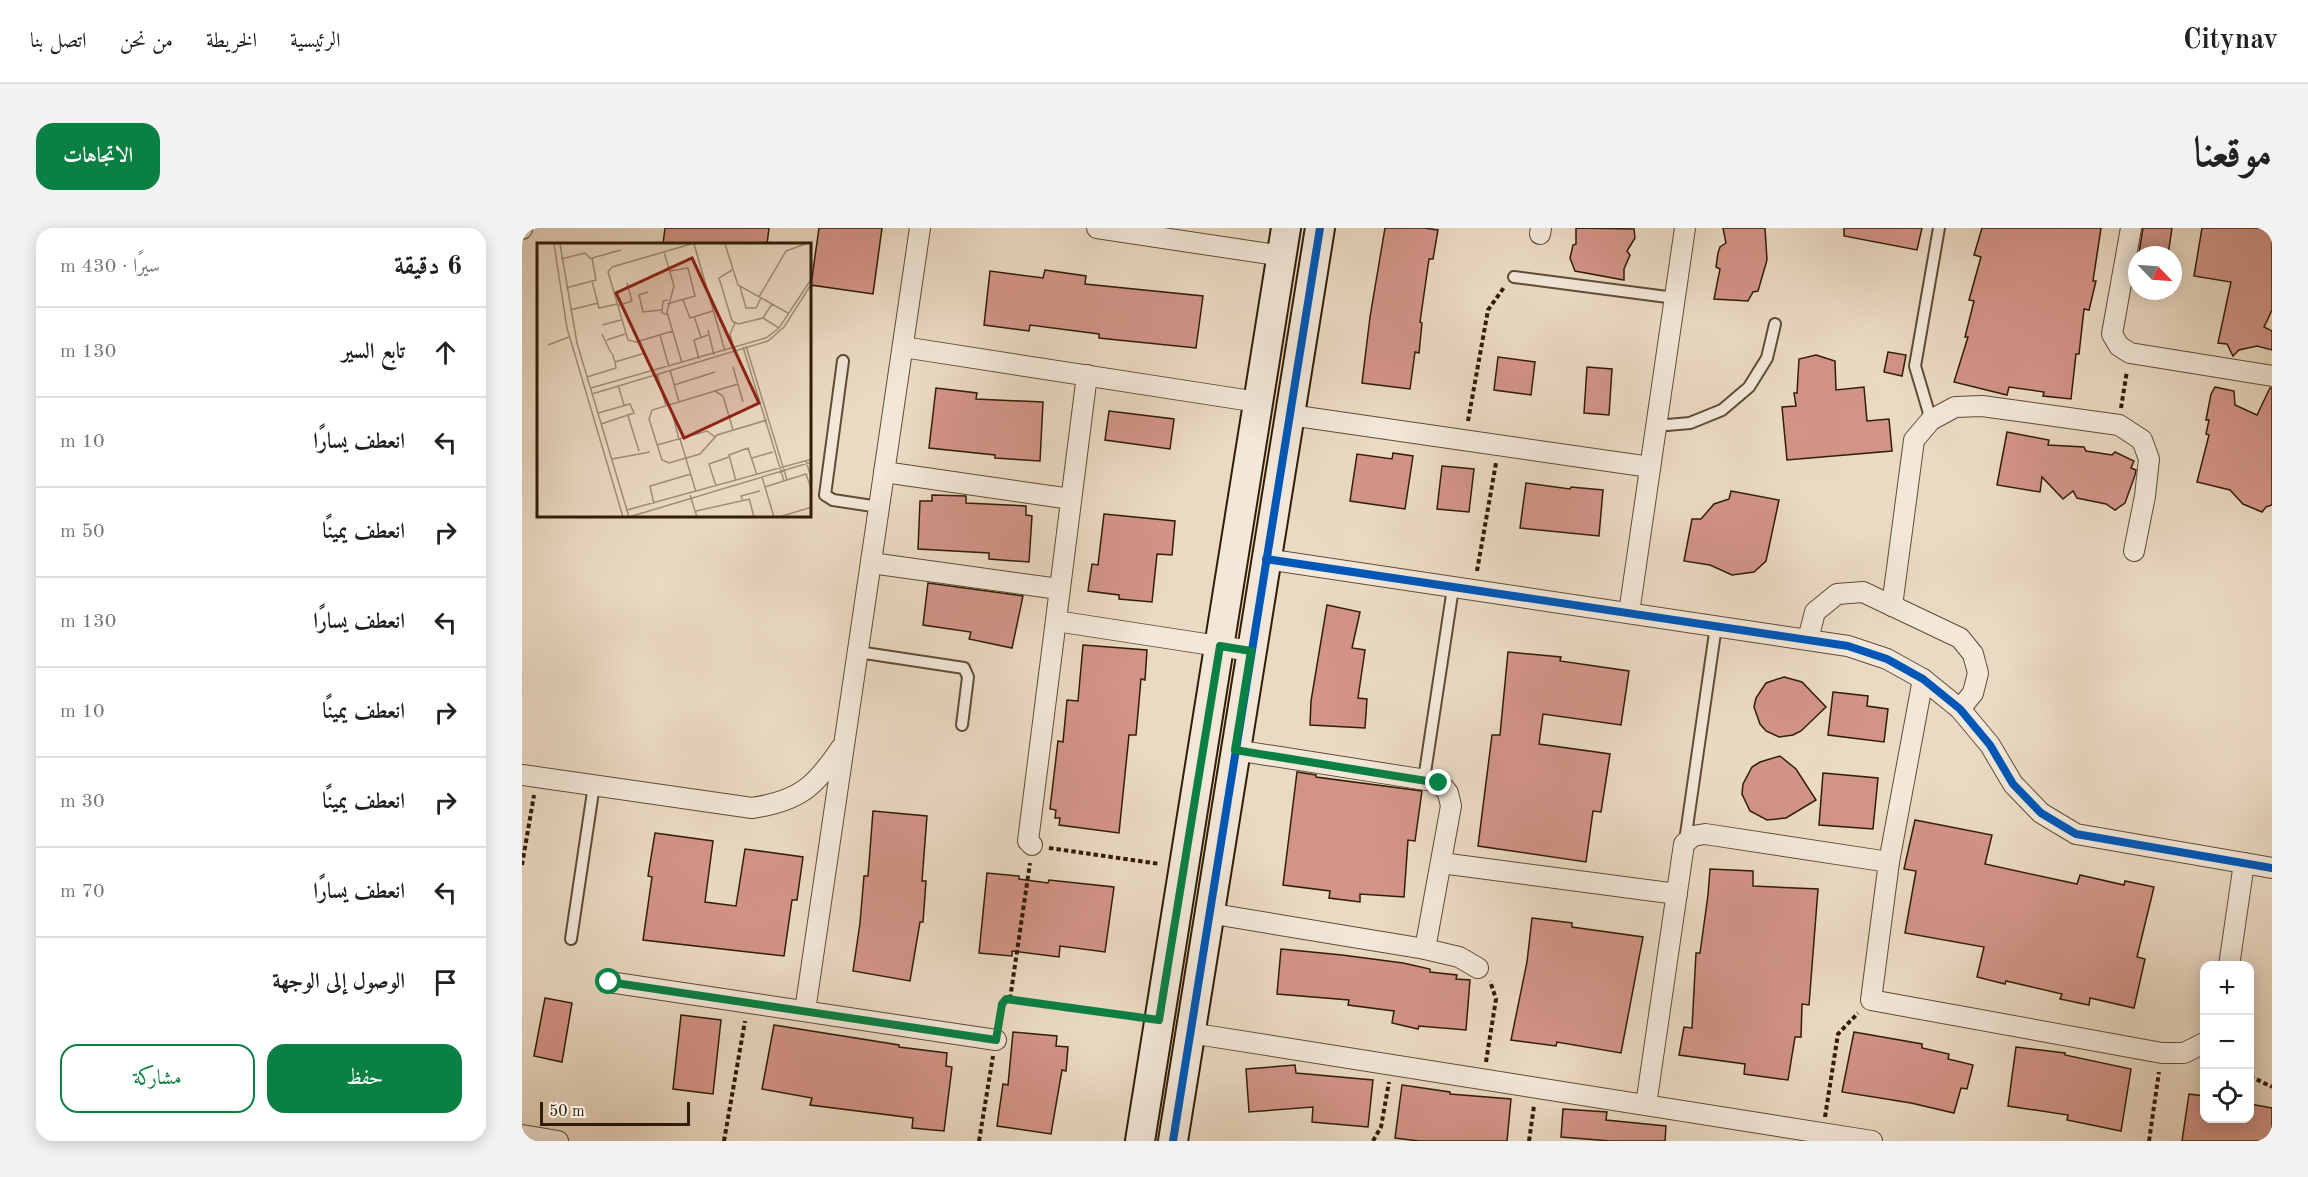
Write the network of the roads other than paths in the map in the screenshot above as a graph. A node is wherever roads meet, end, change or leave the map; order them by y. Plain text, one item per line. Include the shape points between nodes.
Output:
1 (920, 228) edge
2 (1096, 228) edge
3 (1286, 228) edge
4 (1320, 228) edge
5 (1685, 228) edge
6 (1939, 228) edge
7 (2131, 228) edge
8 (1281, 256) junction
9 (1514, 277) road end
10 (1675, 298) junction
11 (1775, 324) dead end
12 (903, 346) junction
13 (843, 361) dead end
14 (1087, 375) junction
15 (2272, 376) edge
16 (1295, 383) junction
17 (1259, 400) junction
18 (1289, 419) junction
19 (1931, 420) junction
20 (1656, 426) junction
21 (1650, 467) junction
22 (885, 472) junction
23 (1071, 499) junction
24 (879, 507) junction
25 (2134, 551) dead end
26 (1266, 559) junction
27 (871, 563) junction
28 (1453, 588) junction
29 (1059, 589) junction
30 (1892, 606) junction
31 (1629, 614) junction
32 (1056, 621) junction
33 (1716, 626) junction
34 (1808, 639) junction
35 (1220, 646) junction
36 (1251, 651) junction
37 (858, 652) junction
38 (1923, 679) junction
39 (1960, 709) junction
40 (962, 725) dead end
41 (844, 743) junction
42 (1235, 750) junction
43 (530, 776) edge
44 (1424, 779) junction
45 (594, 785) junction
46 (1684, 844) junction
47 (1032, 845) road end
48 (1889, 862) junction
49 (1441, 863) junction
50 (2244, 863) junction
51 (2272, 867) edge
52 (1677, 894) junction
53 (1208, 913) junction
54 (571, 939) dead end
55 (1425, 949) junction
56 (2230, 961) edge
57 (1478, 968) road end
58 (609, 982) dead end
59 (805, 1011) junction
60 (1190, 1033) junction
61 (996, 1040) road end
62 (2200, 1045) edge
63 (1646, 1105) junction
64 (522, 1135) edge
65 (558, 1141) edge
66 (1140, 1141) edge
67 (1173, 1141) edge
68 (1872, 1141) edge

1 - 12 street
2 - 8 street
3 - 8 street
4 - 16 street
5 - 10 street
6 - 19 lane via 1915,366
7 - 15 street via 2112,334 2119,346 2130,353
8 - 17 street
9 - 10 lane
10 - 20 street
11 - 20 lane via 1767,358 1749,387 1722,410 1690,423
12 - 14 street
12 - 22 street
13 - 24 lane via 825,495 833,500
14 - 17 street
14 - 23 street
16 - 17 street via 1284,389 1266,385
16 - 18 street
17 - 18 street via 1261,414
17 - 35 street
18 - 21 street
18 - 26 street
19 - 25 street via 1955,407 1982,406 2119,425 2142,440 2149,459
19 - 30 street via 1914,440
20 - 21 street
21 - 31 street
22 - 23 street
22 - 24 street
23 - 29 street
24 - 27 street
26 - 28 street
26 - 36 street
27 - 29 street
27 - 37 street
28 - 31 street
28 - 44 lane
29 - 32 street
30 - 34 street via 1863,592 1837,594 1815,612
30 - 39 street via 1960,638 1973,654 1978,674 1973,693
31 - 33 street
32 - 35 street
32 - 47 street via 1028,841
33 - 34 street
33 - 46 lane
34 - 38 street via 1877,656
35 - 36 street
35 - 66 street
36 - 42 street
37 - 40 lane via 964,668 968,677
37 - 41 street
38 - 39 street
38 - 48 street
39 - 50 street via 1990,745 2013,784 2041,813 2076,834
41 - 45 street via 815,782 775,805 752,808
41 - 59 street
42 - 44 street
42 - 53 street
43 - 45 street
44 - 49 street via 1439,783 1448,793 1451,806
45 - 54 lane
46 - 48 street via 1693,836 1705,834
46 - 52 street
48 - 62 street via 1871,1000 2162,1053 2184,1053
49 - 52 street
49 - 55 street
50 - 51 street
50 - 56 street
52 - 63 street
53 - 55 street
53 - 60 street
55 - 57 street via 1459,957
58 - 59 street
59 - 61 street
60 - 63 street
60 - 67 street
63 - 68 street
64 - 65 street

